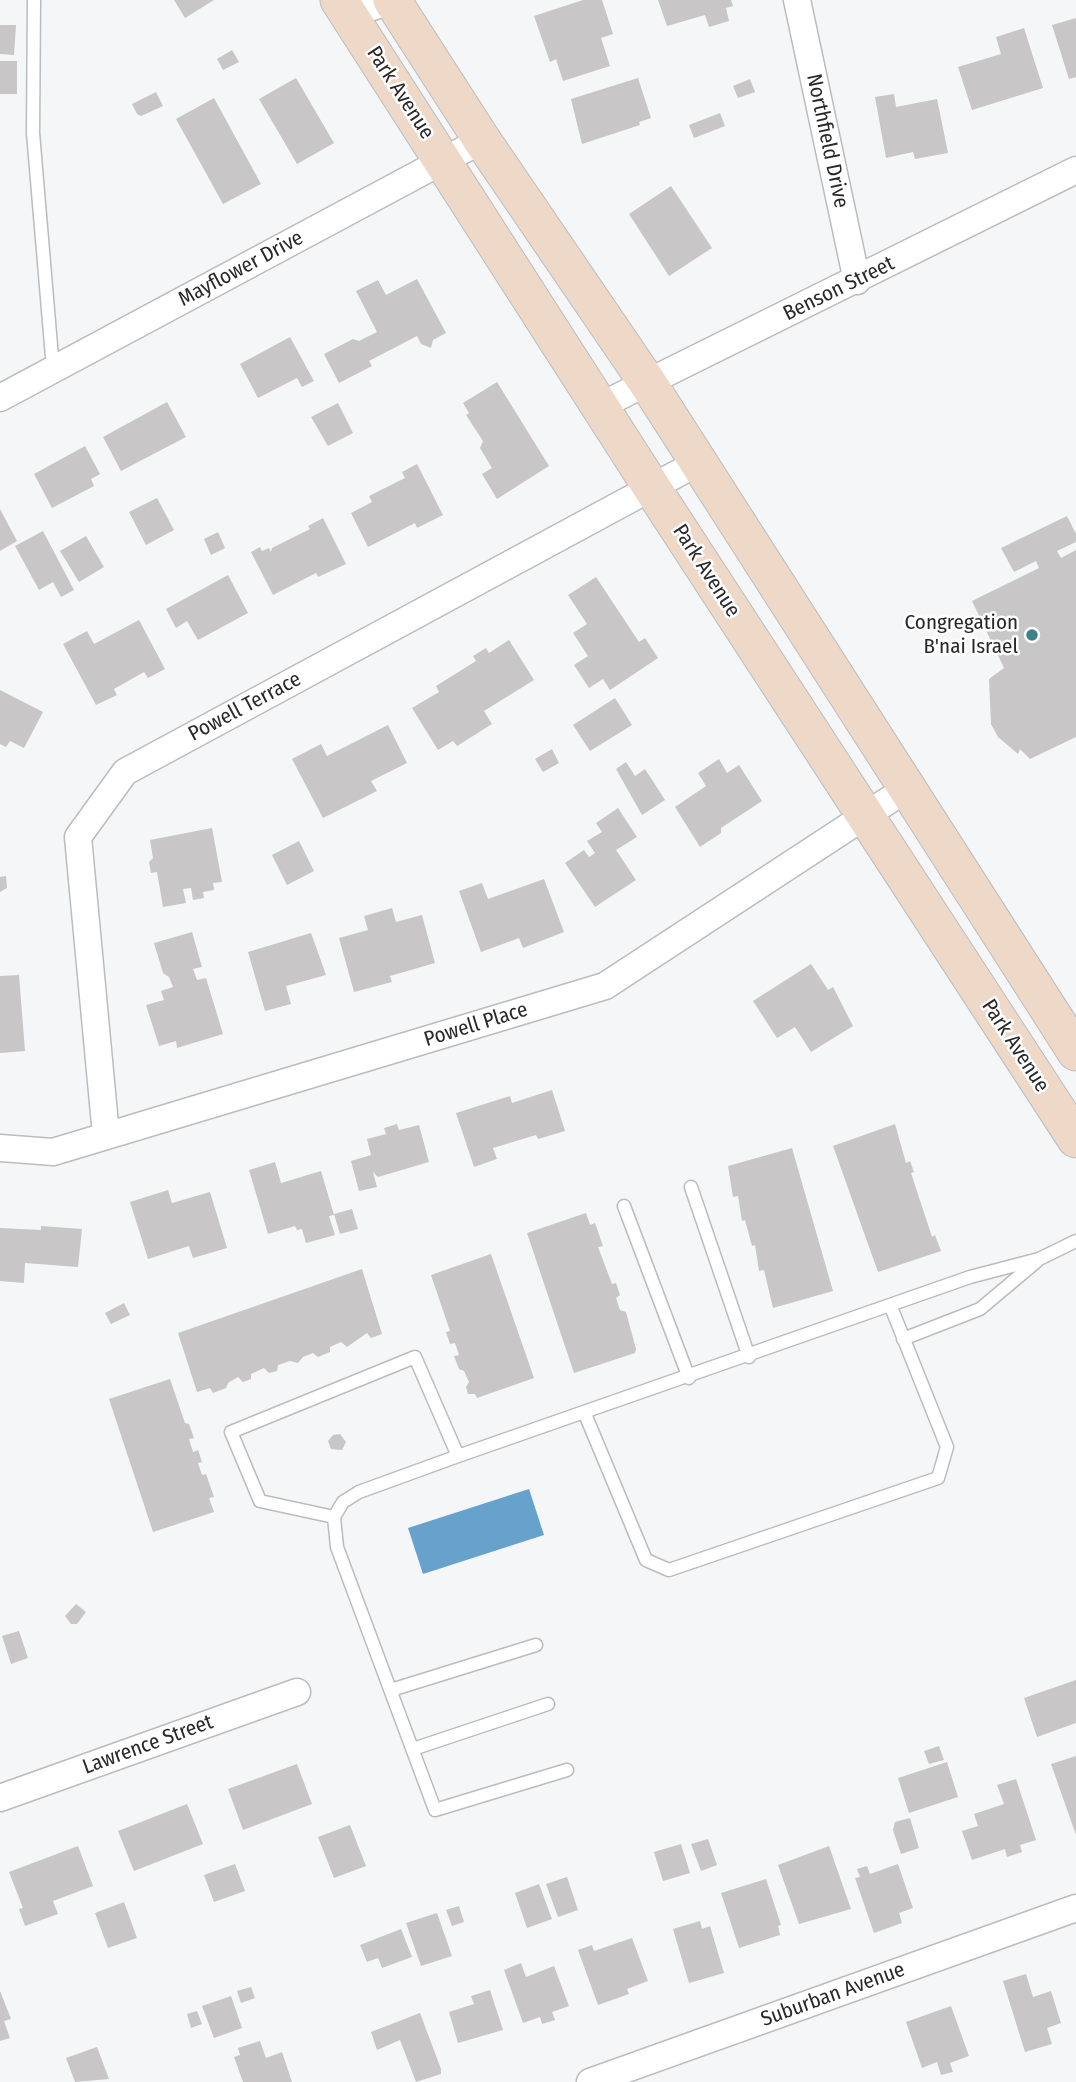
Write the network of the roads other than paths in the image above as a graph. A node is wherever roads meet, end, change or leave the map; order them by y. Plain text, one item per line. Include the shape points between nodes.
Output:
1 (34, 0) edge
2 (393, 0) edge
3 (797, 0) edge
4 (344, 7) edge
5 (482, 141) junction
6 (444, 161) junction
7 (1076, 170) edge
8 (857, 281) junction
9 (53, 370) junction
10 (649, 384) junction
11 (0, 398) edge
12 (600, 406) junction
13 (699, 462) junction
14 (652, 488) junction
15 (906, 789) junction
16 (865, 816) junction
17 (1076, 1052) edge
18 (1066, 1102) edge
19 (106, 1136) junction
20 (1076, 1139) edge
21 (0, 1149) edge
22 (691, 1187) dead end
23 (624, 1206) dead end
24 (1076, 1241) edge
25 (1039, 1259) junction
26 (891, 1307) junction
27 (903, 1339) junction
28 (749, 1357) junction
29 (689, 1378) junction
30 (585, 1414) junction
31 (458, 1456) junction
32 (334, 1517) junction
33 (537, 1645) dead end
34 (391, 1690) junction
35 (297, 1692) dead end
36 (548, 1704) dead end
37 (413, 1749) junction
38 (567, 1770) dead end
39 (0, 1798) edge
40 (1076, 1908) edge
41 (650, 2072) edge
42 (590, 2082) edge

1 - 9 lane via 33,133
2 - 4 street
2 - 5 main road, Park Avenue
3 - 8 street, Northfield Drive
4 - 6 main road, Park Avenue
5 - 6 street, Mayflower Drive
5 - 10 main road, Park Avenue
6 - 9 street, Mayflower Drive
6 - 12 main road, Park Avenue
7 - 8 street, Benson Street
8 - 10 street, Benson Street
9 - 11 street, Mayflower Drive
10 - 12 street, Benson Street
10 - 13 main road, Park Avenue
12 - 14 main road, Park Avenue
13 - 14 street, Powell Terrace
13 - 15 main road, Park Avenue
14 - 16 main road, Park Avenue
14 - 19 street, Powell Terrace via 125,772 78,836
15 - 16 street, Powell Place
15 - 17 main road, Park Avenue
16 - 18 main road, Park Avenue
16 - 19 street, Powell Place via 605,986
18 - 20 main road, Park Avenue
19 - 21 street, Powell Place via 53,1152
22 - 28 lane
23 - 29 lane
24 - 25 lane
25 - 26 lane via 971,1277
25 - 27 lane via 980,1309
26 - 27 lane
26 - 28 lane
27 - 30 lane via 947,1447 938,1478 668,1570 646,1560
28 - 29 lane
29 - 30 lane
30 - 31 lane
31 - 32 lane via 359,1492 343,1502
31 - 32 lane via 415,1357 231,1432 260,1501
32 - 34 lane via 337,1547 349,1585
33 - 34 lane
34 - 37 lane
35 - 39 street, Lawrence Street
36 - 37 lane
37 - 38 lane via 435,1810
40 - 41 street, Suburban Avenue
41 - 42 street, Suburban Avenue

